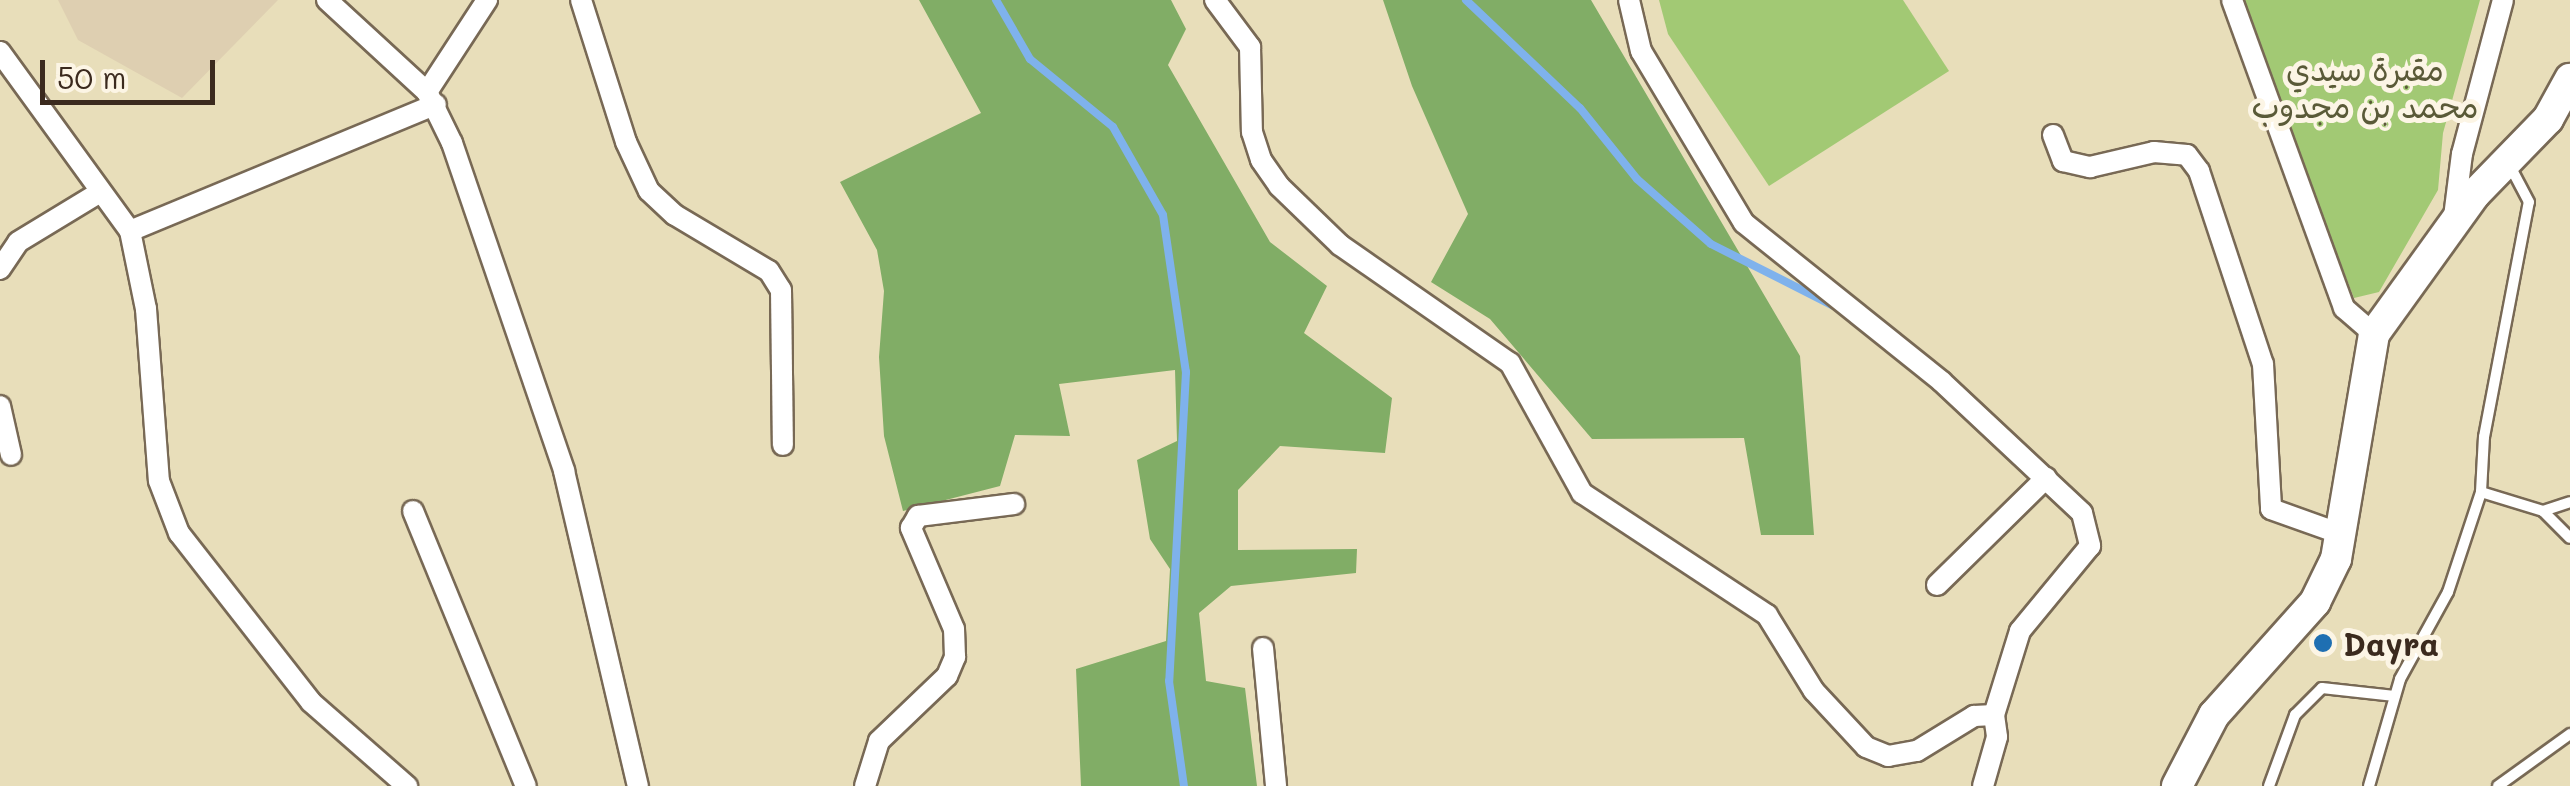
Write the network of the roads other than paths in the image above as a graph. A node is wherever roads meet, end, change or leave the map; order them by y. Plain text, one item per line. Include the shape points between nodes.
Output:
1 (328, 0) edge
2 (487, 0) edge
3 (580, 0) edge
4 (1215, 0) edge
5 (1629, 0) edge
6 (2232, 0) edge
7 (2503, 0) edge
8 (377, 47) junction
9 (0, 52) edge
10 (383, 70) dead end
11 (2570, 79) edge
12 (432, 98) junction
13 (2053, 136) dead end
14 (2508, 163) junction
15 (97, 194) junction
16 (130, 232) junction
17 (2452, 234) junction
18 (0, 268) edge
19 (2374, 334) junction
20 (0, 406) edge
21 (783, 445) dead end
22 (11, 455) dead end
23 (2046, 478) junction
24 (2481, 492) junction
25 (2570, 502) edge
26 (1014, 504) dead end
27 (413, 511) dead end
28 (2543, 511) junction
29 (2341, 534) junction
30 (2570, 538) edge
31 (1938, 584) dead end
32 (1263, 648) dead end
33 (2395, 696) junction
34 (1994, 714) junction
35 (2570, 734) edge
36 (407, 786) edge
37 (526, 786) edge
38 (638, 786) edge
39 (865, 786) edge
40 (1276, 786) edge
41 (1983, 786) edge
42 (2177, 786) edge
43 (2269, 786) edge
44 (2369, 786) edge
45 (2498, 786) edge

1 - 8 street
2 - 12 street
3 - 21 street via 626,142 650,191 674,214 770,271 782,290
4 - 34 street via 1250,48 1252,132 1279,186 1340,245 1510,364 1582,493 1767,616 1814,691 1866,747 1888,756 1917,751 1974,716
5 - 23 street via 1641,50 1744,223 1941,381
6 - 19 street via 2344,308
7 - 17 street via 2462,154
8 - 10 street
8 - 12 street
9 - 15 street
11 - 14 main road via 2548,119
12 - 16 street
12 - 38 street via 564,472
13 - 29 street via 2063,161 2090,168 2154,152 2187,155 2199,171 2263,364 2271,509
14 - 17 main road via 2475,194
14 - 24 lane via 2528,202 2484,437
15 - 16 street
15 - 18 street via 18,242
16 - 36 street via 146,309 160,481 179,533 311,702
17 - 19 main road
19 - 29 main road
20 - 22 street
23 - 31 street
23 - 34 street via 2082,513 2090,546 2020,631
24 - 28 lane
24 - 33 lane via 2448,592
25 - 28 lane
26 - 39 street via 918,516 911,528 954,629 955,657 947,676 879,740
27 - 37 street
28 - 30 lane
29 - 42 main road via 2315,602 2235,687
32 - 40 street
33 - 43 lane via 2322,688 2295,715
33 - 44 lane
34 - 41 street via 1997,737
35 - 45 lane

